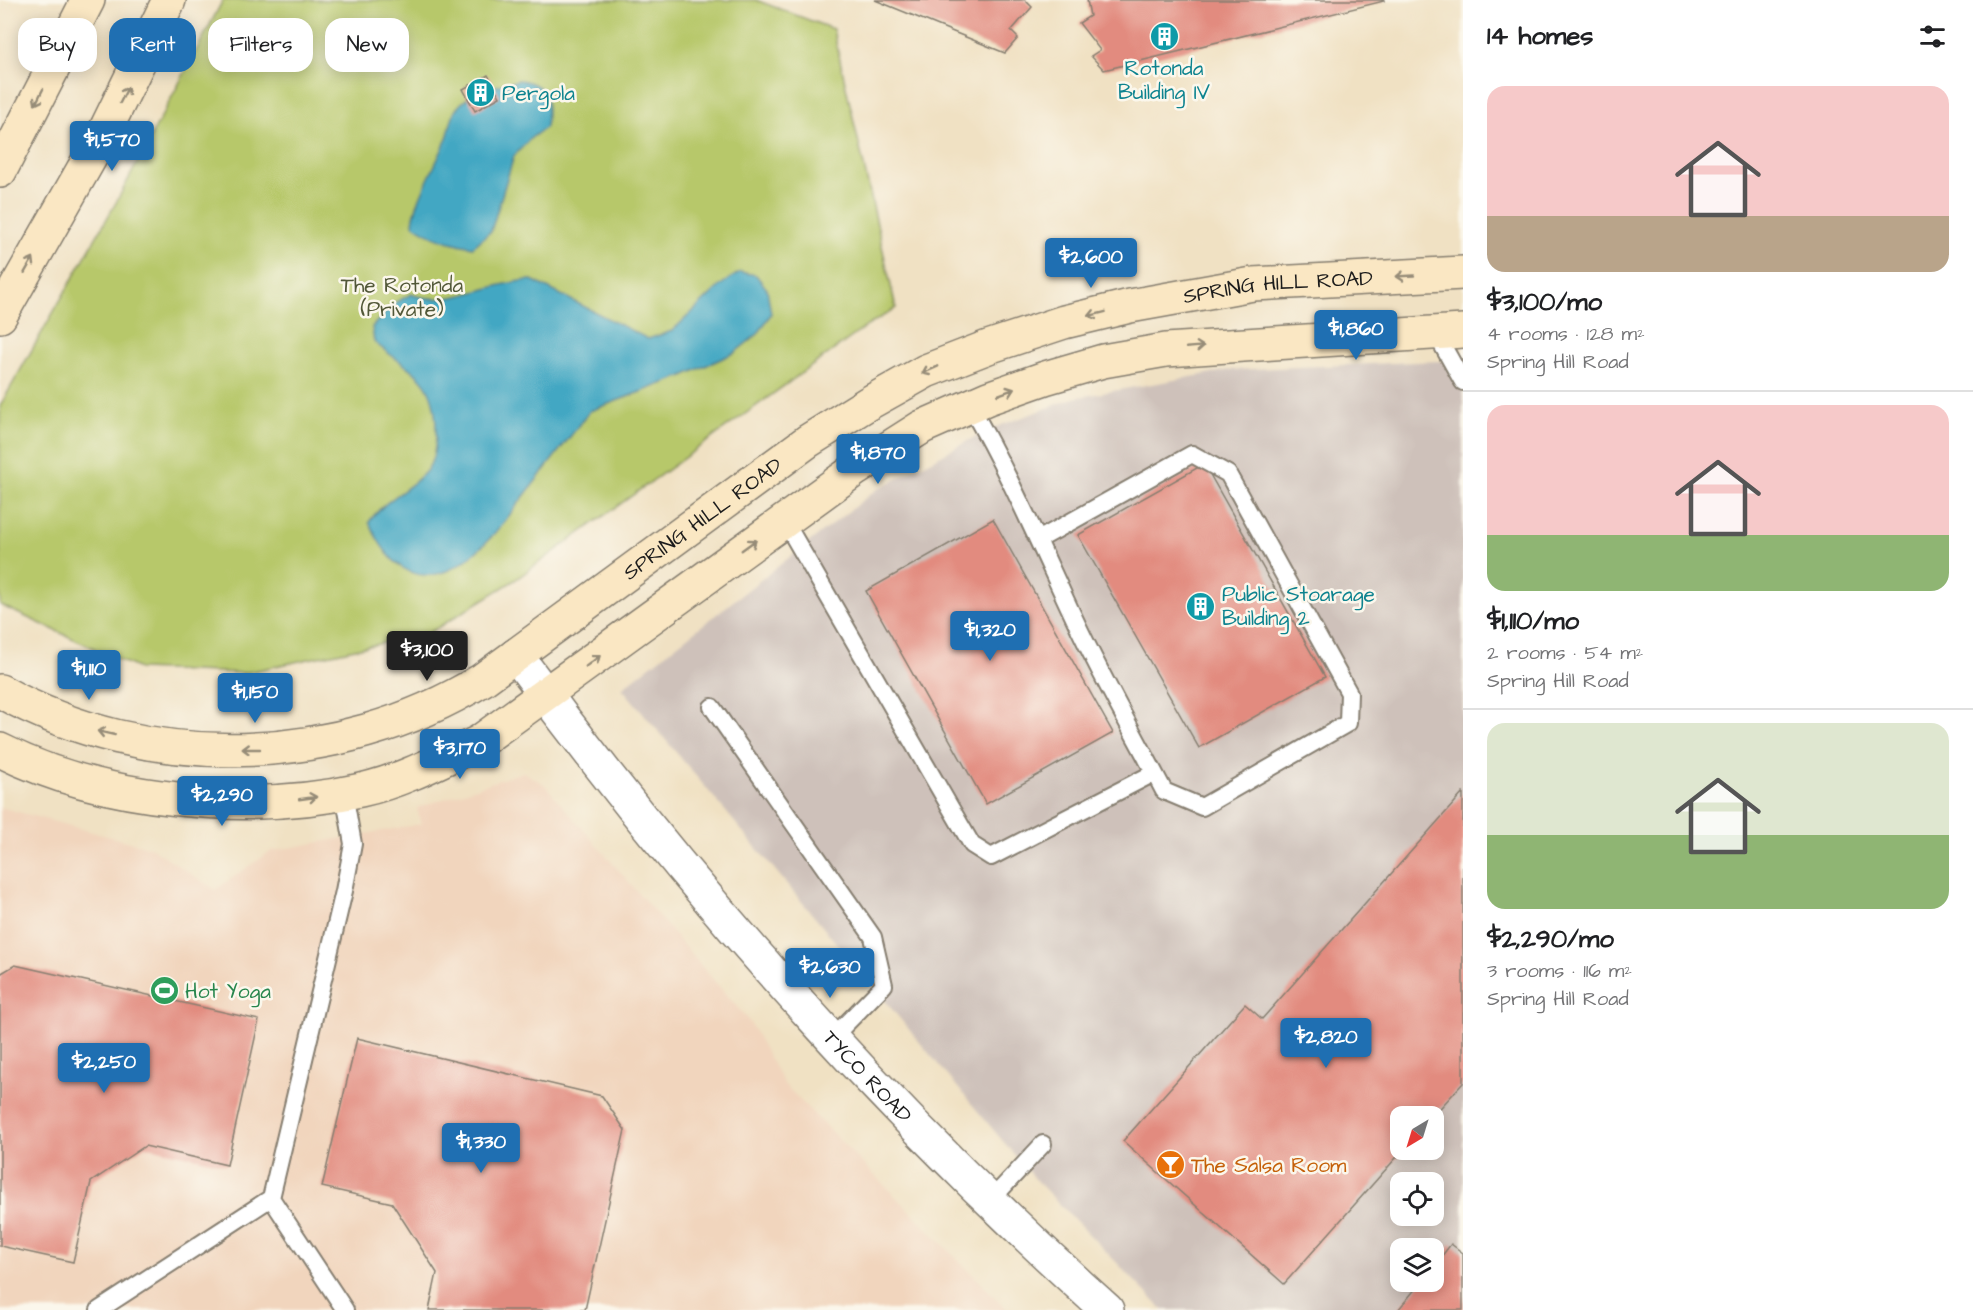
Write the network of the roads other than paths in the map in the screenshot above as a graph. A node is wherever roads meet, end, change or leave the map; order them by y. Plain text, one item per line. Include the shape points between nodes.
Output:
1 (88, 0) edge
2 (169, 0) edge
3 (0, 171) edge
4 (1463, 273) edge
5 (0, 316) edge
6 (1449, 332) edge
7 (1463, 381) edge
8 (970, 406) junction
9 (784, 520) junction
10 (1038, 540) junction
11 (516, 655) junction
12 (0, 691) edge
13 (546, 696) junction
14 (712, 707) dead end
15 (5, 754) edge
16 (1154, 773) junction
17 (344, 793) junction
18 (832, 1038) junction
19 (1044, 1144) dead end
20 (271, 1198) junction
21 (990, 1201) junction
22 (99, 1310) edge
23 (345, 1310) edge
24 (1107, 1310) edge

1 -> 3 main road
5 -> 2 main road via 104,133
4 -> 11 main road, SPRING HILL ROAD via 1253,284 1130,306 1053,326 926,371 808,441
6 - 7 lane
8 -> 6 main road via 1057,374 1166,350
8 - 9 main road via 922,427
8 - 10 lane
13 -> 9 main road
9 - 16 lane via 972,845 991,857
10 - 16 lane
10 - 16 lane via 1192,454 1228,474 1349,693 1348,723 1202,807 1164,791
11 -> 12 main road, SPRING HILL ROAD via 454,698 394,724 335,741 275,749 163,746 86,728
11 - 13 street, TYCO ROAD
13 - 17 main road via 479,742 426,767
13 - 18 street, TYCO ROAD via 667,848
14 - 18 lane via 873,937 884,985
15 -> 17 main road via 141,795 212,801 290,800
17 - 20 lane via 352,844 344,891
18 - 21 street, TYCO ROAD
19 - 21 lane
20 - 22 lane
20 - 23 lane
21 - 24 street, TYCO ROAD

